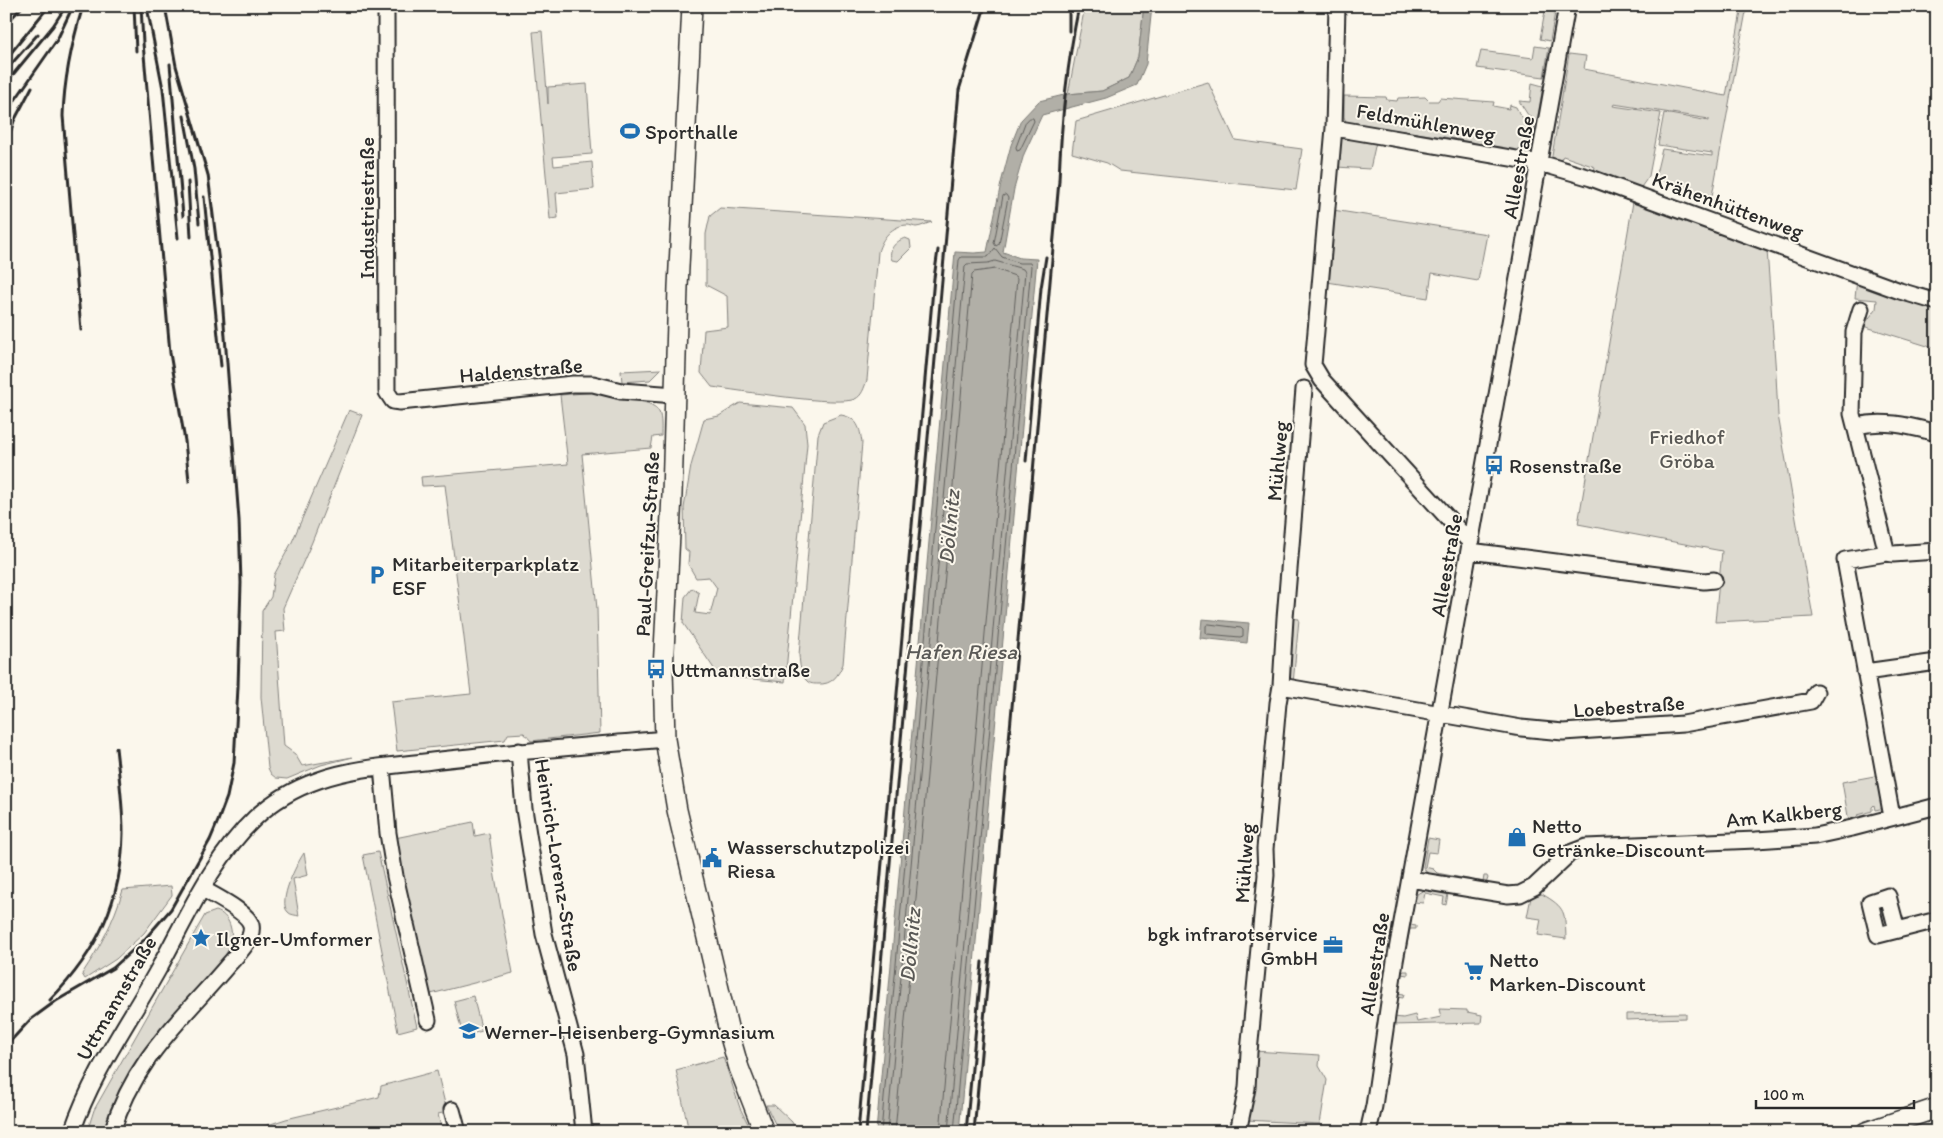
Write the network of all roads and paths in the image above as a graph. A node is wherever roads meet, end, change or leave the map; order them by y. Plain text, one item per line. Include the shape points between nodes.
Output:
1 (386, 6) edge
2 (692, 6) edge
3 (1337, 6) edge
4 (1567, 6) edge
5 (1334, 128) junction
6 (1540, 162) junction
7 (1937, 302) edge
8 (1861, 309) dead end
9 (1304, 389) dead end
10 (676, 395) junction
11 (400, 402) joint
12 (1856, 426) junction
13 (1937, 433) edge
14 (1471, 546) junction
15 (1937, 551) edge
16 (1887, 553) junction
17 (1714, 580) dead end
18 (1937, 662) edge
19 (1865, 672) junction
20 (1281, 686) junction
21 (1816, 692) dead end
22 (1440, 714) junction
23 (665, 739) junction
24 (519, 751) junction
25 (382, 767) junction
26 (1937, 806) edge
27 (1892, 817) junction
28 (1410, 878) junction
29 (203, 889) junction
30 (1937, 920) edge
31 (1897, 930) dead end
32 (428, 1020) dead end
33 (1937, 1108) edge
34 (452, 1110) dead end
35 (1869, 1131) edge
36 (72, 1132) edge
37 (112, 1132) edge
38 (458, 1132) edge
39 (584, 1132) edge
40 (764, 1132) edge
41 (1238, 1132) edge
42 (1368, 1132) edge

1 - 11 street, Industriestraße via 387,392 393,401
2 - 10 main road, Paul-Greifzu-Straße
3 - 5 street
4 - 6 street, Alleestraße
5 - 6 street, Feldmühlenweg
5 - 14 street via 1313,365 1322,380
6 - 7 street, Krähenhüttenweg
6 - 14 street, Alleestraße
8 - 12 street via 1854,332 1852,414
9 - 20 street, Mühlweg
10 - 11 street, Haldenstraße via 573,384
10 - 23 main road, Paul-Greifzu-Straße via 663,670
12 - 13 street via 1884,422
12 - 16 street
14 - 17 street
14 - 22 street, Alleestraße
15 - 16 street
16 - 19 street via 1845,560
18 - 19 street
19 - 27 street
20 - 22 street
20 - 41 street, Mühlweg via 1247,1088
21 - 22 street, Loebestraße via 1811,701 1719,718 1572,732 1520,728
22 - 28 street, Alleestraße
23 - 24 street, Uttmannstraße
23 - 40 main road, Paul-Greifzu-Straße via 677,810 731,1040
24 - 25 street, Uttmannstraße
24 - 39 street, Heinrich-Lorenz-Straße via 544,934 576,1054
25 - 29 street, Uttmannstraße via 349,771 318,780 269,806 243,831
25 - 32 street via 395,876
26 - 27 street, Am Kalkberg
27 - 28 street, Am Kalkberg via 1804,837 1586,847 1570,853 1534,887 1520,894 1508,895
28 - 42 street, Alleestraße
29 - 36 street, Uttmannstraße via 98,1072
29 - 37 street via 248,919 250,937 162,1038 141,1067
30 - 31 street
33 - 35 main road
34 - 38 street

